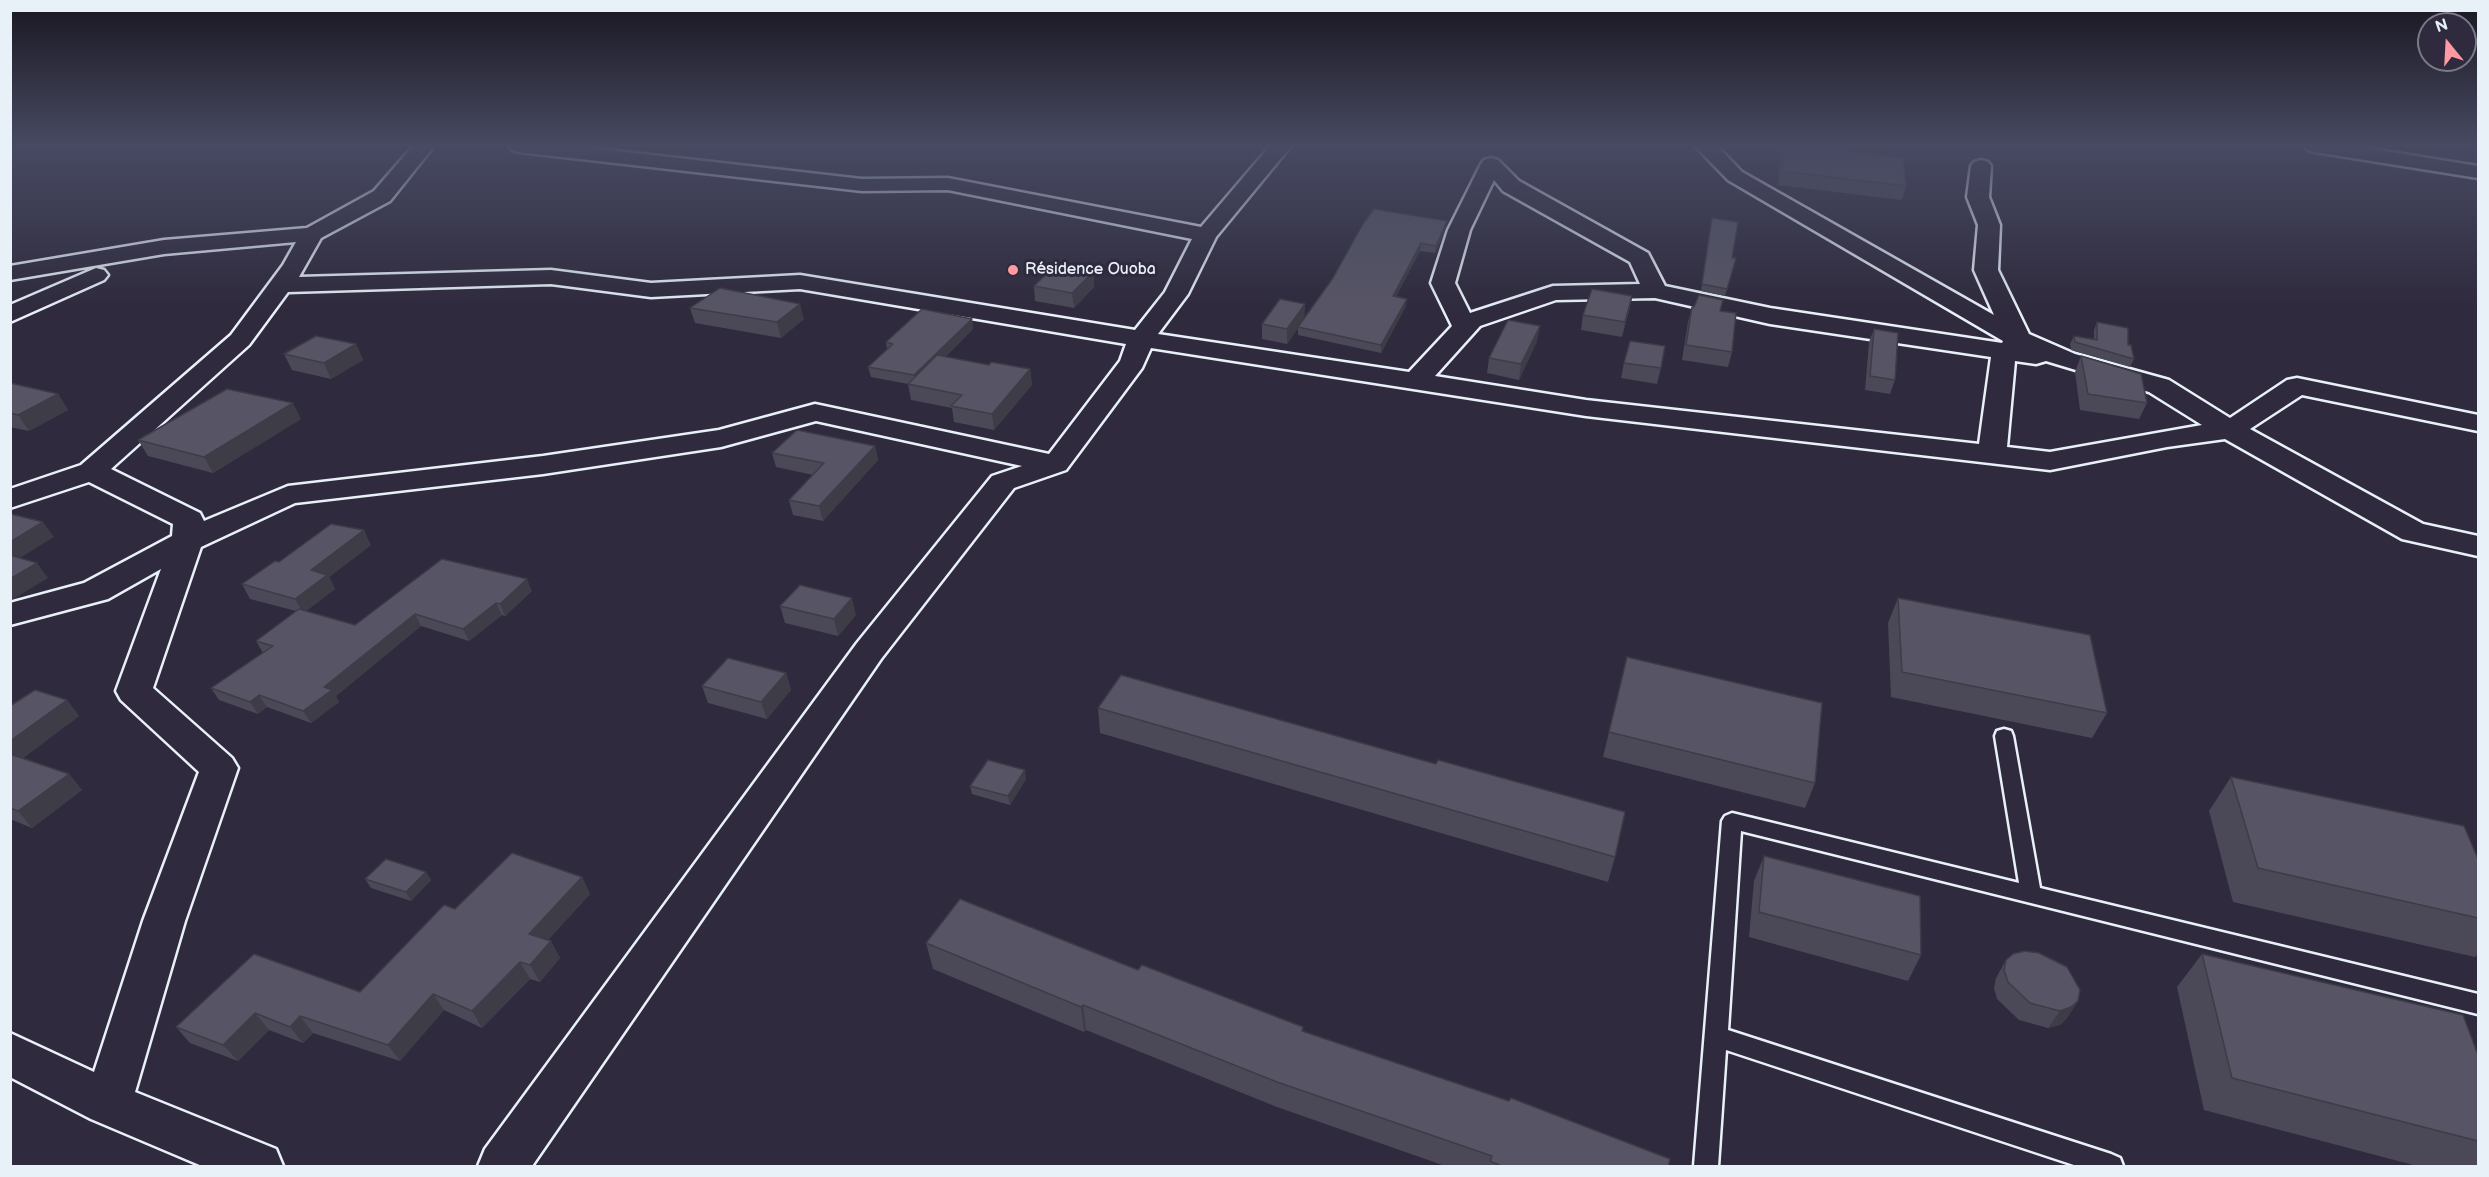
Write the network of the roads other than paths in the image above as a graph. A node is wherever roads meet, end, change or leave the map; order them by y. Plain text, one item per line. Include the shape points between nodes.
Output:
1 (373, 201) edge
2 (1034, 201) edge
3 (1235, 201) edge
4 (1474, 201) edge
5 (1538, 201) edge
6 (1776, 201) edge
7 (1980, 201) edge
8 (312, 234) junction
9 (1206, 235) junction
10 (10, 273) edge
11 (96, 275) dead end
12 (280, 285) junction
13 (1655, 291) junction
14 (10, 315) edge
15 (1465, 327) junction
16 (1141, 339) junction
17 (2012, 346) junction
18 (1417, 380) junction
19 (2478, 423) edge
20 (2229, 430) junction
21 (1992, 455) junction
22 (1056, 464) junction
23 (91, 471) junction
24 (10, 499) edge
25 (187, 541) junction
26 (2478, 546) edge
27 (10, 614) edge
28 (2004, 736) dead end
29 (2031, 894) junction
30 (2478, 1004) edge
31 (1716, 1036) junction
32 (10, 1054) edge
33 (108, 1103) junction
34 (258, 1167) edge
35 (503, 1167) edge
36 (1706, 1167) edge
37 (2111, 1167) edge

1 - 8 street
2 - 9 street
3 - 9 street
4 - 15 street via 1443,283
5 - 13 street via 1640,258
6 - 17 street
7 - 17 street via 1989,225 1986,270
8 - 10 street via 164,247
8 - 12 street
9 - 16 street via 1176,294
11 - 14 street
12 - 16 street via 551,277 651,290 800,282
12 - 23 street via 240,340
13 - 15 street via 1553,293 1471,321
13 - 17 street via 1770,316
15 - 18 street
16 - 18 street
16 - 22 street via 1133,362
17 - 20 street via 2159,386
17 - 21 street via 2002,360
18 - 21 street via 1597,410
19 - 20 street via 2296,386
20 - 21 street via 2050,461
20 - 26 street via 2413,532
22 - 25 street via 815,412 721,438 543,465 288,495
22 - 35 street via 1003,482 869,651
23 - 24 street
23 - 25 street via 189,520
25 - 27 street via 96,591
25 - 33 street via 134,691 219,768 164,921
28 - 29 lane
29 - 30 lane
29 - 31 lane via 1732,821
31 - 36 lane
31 - 37 lane
32 - 33 street
33 - 34 street

